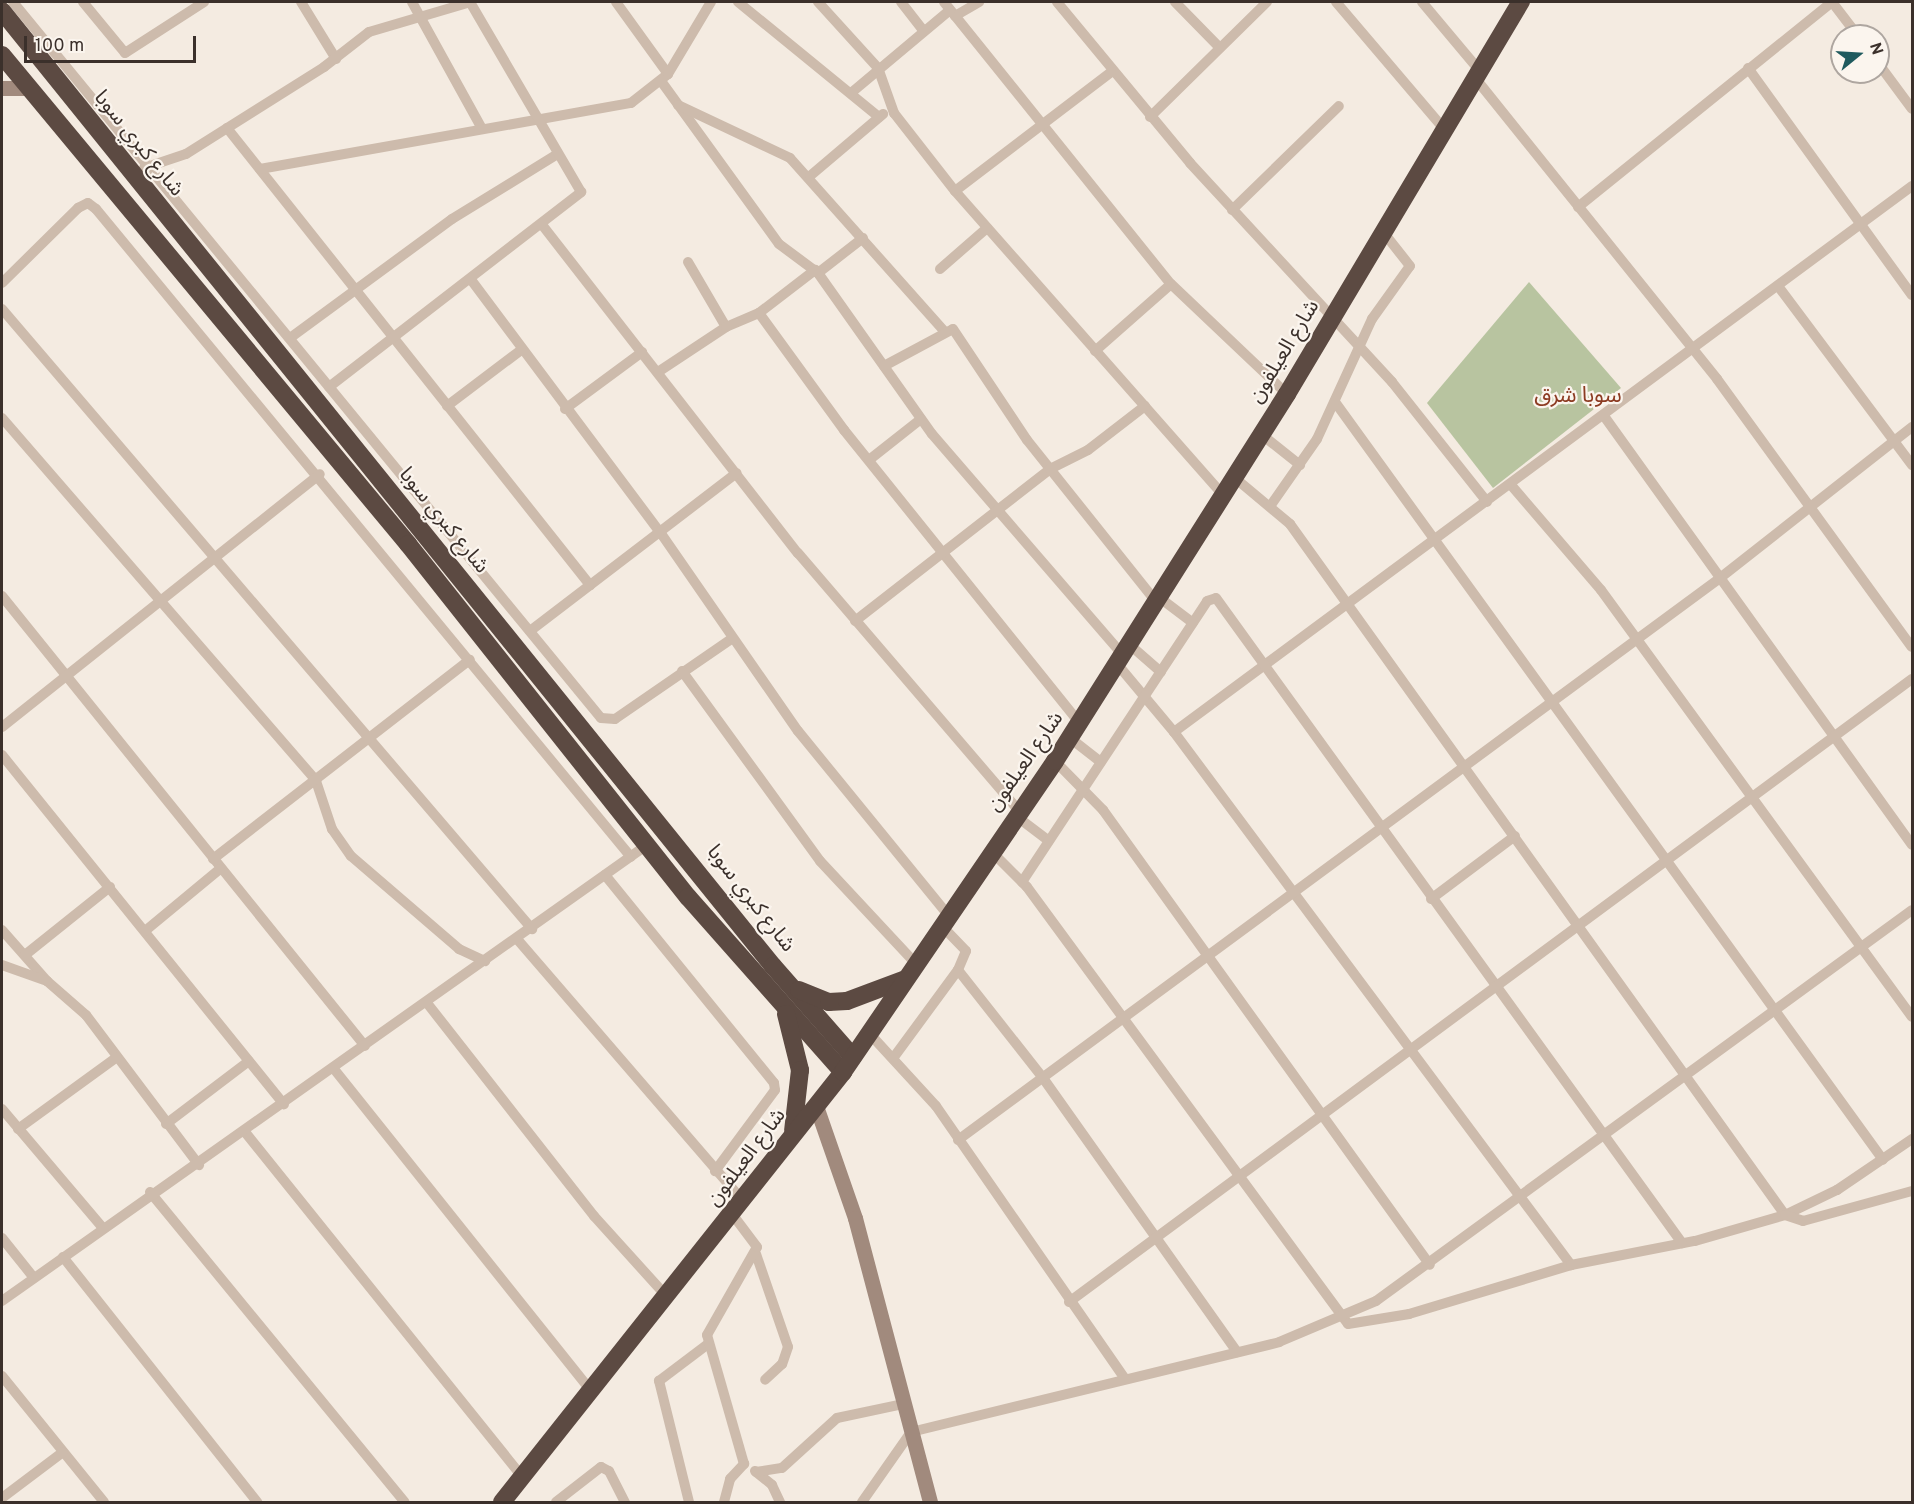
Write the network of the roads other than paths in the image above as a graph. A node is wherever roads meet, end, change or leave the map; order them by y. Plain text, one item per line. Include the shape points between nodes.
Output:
1 (13, 2) edge
2 (83, 2) edge
3 (199, 2) edge
4 (300, 2) edge
5 (412, 2) edge
6 (470, 2) edge
7 (616, 2) edge
8 (711, 2) edge
9 (738, 2) edge
10 (818, 2) edge
11 (901, 2) edge
12 (979, 2) edge
13 (1057, 2) edge
14 (1175, 2) edge
15 (1267, 2) edge
16 (1336, 2) edge
17 (1422, 2) edge
18 (1521, 2) edge
19 (1849, 2) edge
20 (1834, 4) edge
21 (950, 9) edge
22 (2, 12) edge
23 (423, 18) junction
24 (1849, 24) edge
25 (923, 30) junction
26 (1220, 48) junction
27 (2, 55) edge
28 (336, 58) junction
29 (878, 68) junction
30 (1748, 68) junction
31 (1111, 72) junction
32 (1478, 75) junction
33 (664, 78) junction
34 (1890, 79) edge
35 (2, 88) edge
36 (28, 88) junction
37 (851, 93) junction
38 (678, 105) junction
39 (1338, 106) dead end
40 (891, 108) junction
41 (1912, 109) edge
42 (879, 117) junction
43 (1150, 117) junction
44 (538, 121) junction
45 (1042, 123) junction
46 (227, 128) junction
47 (482, 129) junction
48 (1445, 130) junction
49 (556, 155) junction
50 (139, 169) junction
51 (260, 169) junction
52 (810, 176) junction
53 (1912, 186) edge
54 (955, 191) junction
55 (1578, 207) junction
56 (1232, 210) junction
57 (1860, 224) junction
58 (543, 226) junction
59 (987, 228) junction
60 (1384, 233) junction
61 (863, 238) junction
62 (688, 262) dead end
63 (940, 269) dead end
64 (816, 271) junction
65 (472, 280) junction
66 (2, 283) edge
67 (1171, 284) junction
68 (1778, 286) junction
69 (356, 292) junction
70 (1912, 294) edge
71 (2, 309) edge
72 (759, 313) junction
73 (1331, 320) junction
74 (726, 327) junction
75 (944, 331) junction
76 (392, 337) junction
77 (291, 338) junction
78 (1359, 347) junction
79 (521, 350) junction
80 (1095, 351) junction
81 (1694, 351) junction
82 (642, 352) junction
83 (884, 366) junction
84 (658, 372) junction
85 (329, 387) junction
86 (1287, 394) junction
87 (1335, 402) junction
88 (447, 406) junction
89 (1145, 406) junction
90 (565, 409) junction
91 (1604, 416) junction
92 (2, 418) edge
93 (921, 419) junction
94 (1912, 427) edge
95 (1261, 434) junction
96 (1894, 440) junction
97 (869, 460) junction
98 (1300, 465) junction
99 (1912, 465) edge
100 (1050, 469) junction
101 (737, 473) junction
102 (320, 474) junction
103 (1234, 478) junction
104 (1511, 485) junction
105 (1224, 496) junction
106 (1487, 502) junction
107 (1271, 505) junction
108 (1809, 506) junction
109 (1001, 507) junction
110 (660, 532) junction
111 (1436, 540) junction
112 (944, 553) junction
113 (215, 558) junction
114 (1720, 578) junction
115 (590, 585) junction
116 (2, 596) edge
117 (161, 600) junction
118 (1159, 601) junction
119 (1349, 606) junction
120 (855, 621) junction
121 (1193, 623) junction
122 (530, 630) junction
123 (1637, 639) junction
124 (730, 640) junction
125 (1912, 647) edge
126 (1124, 655) junction
127 (470, 660) junction
128 (1266, 667) junction
129 (682, 671) junction
130 (1161, 672) junction
131 (65, 674) junction
132 (1912, 679) edge
133 (1145, 696) junction
134 (1550, 703) junction
135 (2, 727) edge
136 (1075, 731) junction
137 (1174, 732) junction
138 (369, 738) junction
139 (1836, 739) junction
140 (602, 748) junction
141 (2, 755) edge
142 (1055, 761) junction
143 (1101, 762) junction
144 (585, 763) junction
145 (1464, 766) junction
146 (316, 781) junction
147 (1083, 788) junction
148 (1754, 799) junction
149 (1018, 813) junction
150 (1379, 829) junction
151 (1515, 836) junction
152 (1049, 841) junction
153 (647, 845) junction
154 (1912, 846) edge
155 (992, 852) junction
156 (631, 857) junction
157 (213, 859) junction
158 (1669, 861) junction
159 (220, 869) junction
160 (605, 875) junction
161 (1022, 882) junction
162 (110, 887) junction
163 (1293, 893) junction
164 (1431, 899) junction
165 (1912, 910) edge
166 (945, 920) junction
167 (1580, 926) junction
168 (532, 929) junction
169 (2, 930) edge
170 (145, 931) junction
171 (517, 939) junction
172 (1862, 948) junction
173 (25, 955) junction
174 (1208, 957) junction
175 (485, 962) junction
176 (915, 963) junction
177 (2, 965) edge
178 (958, 970) junction
179 (904, 979) junction
180 (47, 981) junction
181 (1497, 987) junction
182 (793, 988) junction
183 (427, 1003) junction
184 (785, 1010) junction
185 (1775, 1013) junction
186 (1124, 1017) junction
187 (1912, 1017) edge
188 (869, 1033) junction
189 (365, 1046) junction
190 (1409, 1050) junction
191 (117, 1057) junction
192 (894, 1057) junction
193 (249, 1061) junction
194 (848, 1064) junction
195 (334, 1069) junction
196 (1043, 1078) junction
197 (1688, 1078) junction
198 (284, 1105) junction
199 (816, 1106) junction
200 (2, 1109) edge
201 (1324, 1115) junction
202 (166, 1124) junction
203 (18, 1130) junction
204 (245, 1132) junction
205 (792, 1134) junction
206 (1605, 1135) junction
207 (1912, 1139) edge
208 (958, 1140) junction
209 (1883, 1161) junction
210 (199, 1165) junction
211 (715, 1171) junction
212 (1241, 1177) junction
213 (1912, 1191) edge
214 (150, 1192) junction
215 (1520, 1198) junction
216 (738, 1209) junction
217 (1785, 1215) junction
218 (103, 1228) junction
219 (2, 1238) edge
220 (1160, 1238) junction
221 (1682, 1243) junction
222 (756, 1254) junction
223 (63, 1257) junction
224 (1430, 1265) junction
225 (1571, 1265) junction
226 (34, 1278) junction
227 (668, 1298) junction
228 (2, 1301) edge
229 (1069, 1302) junction
230 (1344, 1319) junction
231 (708, 1344) junction
232 (1238, 1352) junction
233 (2, 1376) edge
234 (1125, 1379) junction
235 (765, 1380) dead end
236 (591, 1391) junction
237 (903, 1404) junction
238 (911, 1432) junction
239 (63, 1452) junction
240 (744, 1464) junction
241 (756, 1472) junction
242 (523, 1478) junction
243 (2, 1497) edge
244 (104, 1503) edge
245 (257, 1503) edge
246 (405, 1503) edge
247 (502, 1503) edge
248 (556, 1503) edge
249 (625, 1503) edge
250 (689, 1503) edge
251 (724, 1503) edge
252 (780, 1503) edge
253 (862, 1503) edge
254 (930, 1503) edge

1 - 50 street
2 - 3 street via 124,53
4 - 28 street
5 - 23 street
6 - 23 street
6 - 44 street
7 - 33 street
8 - 33 street
9 - 37 street
10 - 29 street
11 - 25 street
12 - 21 street
13 - 31 street
14 - 26 street
15 - 26 street
16 - 48 street
17 - 32 street
18 - 32 highway, شارع العيلفون
19 - 20 street
20 - 24 street
20 - 30 street
21 - 25 street
21 - 45 street
22 - 50 highway, شارع كبري سوبا
23 - 28 street via 369,32
23 - 47 street
25 - 29 street
26 - 43 street
27 - 36 highway, شارع كبري سوبا
28 - 46 street
29 - 37 street
29 - 40 street
30 - 55 street
30 - 57 street
31 - 43 street
31 - 45 street
32 - 48 highway, شارع العيلفون
32 - 55 street
33 - 38 street
33 - 44 street via 631,103
34 - 41 street
35 - 36 street
36 - 144 highway, شارع كبري سوبا
37 - 42 street
38 - 52 street via 777,149
38 - 64 street via 779,244
39 - 56 street
40 - 42 street
40 - 54 street
42 - 52 street
43 - 56 street
44 - 47 street
44 - 49 street
45 - 54 street
45 - 67 street
46 - 50 street via 186,154
46 - 51 street
47 - 51 street
48 - 60 highway, شارع العيلفون
49 - 58 street via 581,192
49 - 69 street via 452,219
50 - 77 street
50 - 140 highway, شارع كبري سوبا
51 - 69 street
52 - 61 street
53 - 57 street
54 - 59 street
55 - 81 street
56 - 73 street
57 - 68 street
57 - 70 street
58 - 65 street
58 - 82 street
59 - 63 street
59 - 80 street
60 - 73 highway, شارع العيلفون
60 - 78 street via 1410,264
61 - 64 street
61 - 75 street
62 - 74 street
64 - 72 street
64 - 83 street
65 - 76 street
65 - 79 street
66 - 102 street via 88,202
67 - 80 street
67 - 86 street
68 - 81 street
68 - 96 street
69 - 76 street
69 - 77 street
71 - 113 street
72 - 74 street
72 - 97 street
73 - 78 street
73 - 86 highway, شارع العيلفون
74 - 84 street
75 - 83 street
75 - 100 street via 954,330
76 - 85 street
76 - 88 street
77 - 85 street
78 - 87 street
78 - 106 street
79 - 88 street
79 - 90 street
80 - 89 street
81 - 91 street
81 - 108 street
82 - 84 street
82 - 90 street
83 - 93 street
84 - 101 street
85 - 122 street
86 - 95 highway, شارع العيلفون
87 - 98 street
87 - 111 street
88 - 115 street
89 - 100 street via 1088,450
89 - 105 street
90 - 110 street
91 - 104 street
91 - 114 street
92 - 117 street
93 - 97 street
93 - 109 street
94 - 96 street
95 - 98 street
95 - 103 highway, شارع العيلفون
96 - 99 street
96 - 108 street
97 - 112 street
98 - 107 street
100 - 109 street
100 - 118 street
101 - 110 street
101 - 120 street
102 - 113 street
102 - 127 street
103 - 105 highway, شارع العيلفون
103 - 107 street
104 - 106 street
104 - 123 street
105 - 118 highway, شارع العيلفون
106 - 111 street
107 - 119 street
108 - 114 street
108 - 125 street
109 - 112 street
109 - 126 street
110 - 115 street
110 - 124 street
111 - 119 street
111 - 134 street
112 - 120 street
112 - 136 street
113 - 117 street
113 - 138 street
114 - 123 street
114 - 139 street
115 - 122 street
116 - 131 street
117 - 131 street
117 - 146 street
118 - 121 street
118 - 126 highway, شارع العيلفون
119 - 128 street
119 - 145 street
120 - 149 street
121 - 128 street via 1209,598 1216,598
121 - 130 street
122 - 129 street via 607,721
123 - 134 street
123 - 148 street
124 - 129 street
124 - 166 street
126 - 130 street
126 - 133 street
126 - 136 highway, شارع العيلفون
127 - 138 street
127 - 156 street
128 - 137 street
128 - 150 street
129 - 176 street via 820,861
130 - 133 street
131 - 135 street
131 - 157 street
132 - 139 street
133 - 137 street
133 - 143 street
134 - 145 street
134 - 158 street
136 - 142 highway, شارع العيلفون
136 - 143 street
137 - 163 street
138 - 146 street
138 - 168 street
139 - 148 street
139 - 154 street
140 - 144 highway
140 - 182 highway, شارع كبري سوبا
141 - 162 street
142 - 147 street
142 - 149 highway, شارع العيلفون
143 - 147 street
144 - 153 highway, شارع كبري سوبا
145 - 150 street
145 - 151 street
146 - 157 street
146 - 175 street via 332,829 351,856 459,949
147 - 152 street
147 - 174 street
148 - 158 street
148 - 172 street
149 - 152 street
149 - 155 highway, شارع العيلفون
150 - 163 street
150 - 164 street
151 - 164 street
151 - 167 street
152 - 161 street
153 - 156 street
153 - 184 highway, شارع كبري سوبا
155 - 161 street
155 - 166 highway, شارع العيلفون
156 - 160 street
157 - 159 street
158 - 167 street
158 - 185 street
159 - 170 street
159 - 189 street
160 - 168 street
160 - 211 street via 774,1083 775,1090
161 - 186 street
162 - 170 street
162 - 173 street
163 - 174 street
163 - 190 street
164 - 181 street
165 - 172 street
166 - 176 highway, شارع العيلفون
166 - 178 street via 966,951
167 - 181 street
167 - 197 street
168 - 171 street
169 - 173 street
170 - 193 street
171 - 175 street
171 - 211 street
172 - 185 street
172 - 187 street
173 - 180 street
174 - 186 street
174 - 201 street
175 - 183 street
176 - 179 highway, شارع العيلفون
177 - 180 street
178 - 192 street
178 - 196 street
179 - 182 highway via 837,1002
179 - 188 highway, شارع العيلفون
180 - 191 street via 86,1015
181 - 190 street
181 - 206 street
182 - 194 highway, شارع كبري سوبا
183 - 189 street
183 - 227 street via 594,1216
184 - 194 highway, شارع كبري سوبا
184 - 205 highway via 800,1070
185 - 197 street
185 - 209 street
186 - 196 street
186 - 212 street
188 - 192 street
188 - 194 highway, شارع العيلفون
189 - 195 street
190 - 201 street
190 - 215 street
191 - 202 street
191 - 203 street
192 - 208 street
193 - 198 street
193 - 202 street
194 - 199 highway, شارع العيلفون
195 - 198 street
195 - 236 street
196 - 208 street
196 - 220 street
197 - 206 street
197 - 217 street
198 - 204 street
199 - 205 highway, شارع العيلفون
199 - 237 street via 855,1218
200 - 203 street
201 - 212 street
201 - 224 street
202 - 210 street
203 - 218 street
204 - 210 street
204 - 242 street
205 - 216 highway, شارع العيلفون
206 - 215 street
206 - 221 street
207 - 209 street
208 - 229 street
209 - 217 street
210 - 214 street
211 - 216 street
212 - 220 street
212 - 230 street
213 - 217 street via 1803,1221
214 - 218 street
214 - 246 street
215 - 224 street
215 - 225 street
216 - 222 street via 753,1237
216 - 227 highway, شارع العيلفون
217 - 221 street
218 - 223 street
219 - 226 street
220 - 229 street
220 - 232 street
221 - 225 street
222 - 231 street via 710,1325
222 - 235 street via 788,1347 782,1364
223 - 226 street
223 - 245 street
224 - 230 street
225 - 230 street via 1371,1324 1355,1326
226 - 228 street
227 - 236 highway, شارع العيلفون
229 - 234 street
230 - 232 street
231 - 240 street
231 - 250 street via 659,1381
232 - 234 street
233 - 239 street
234 - 238 street
236 - 242 highway, شارع العيلفون
237 - 238 street
237 - 241 street via 837,1418 782,1468
238 - 253 street
238 - 254 street
239 - 243 street
239 - 244 street
240 - 241 street
240 - 251 street via 730,1479
241 - 252 street via 772,1485
242 - 247 highway, شارع العيلفون
248 - 249 street via 601,1467 609,1471

